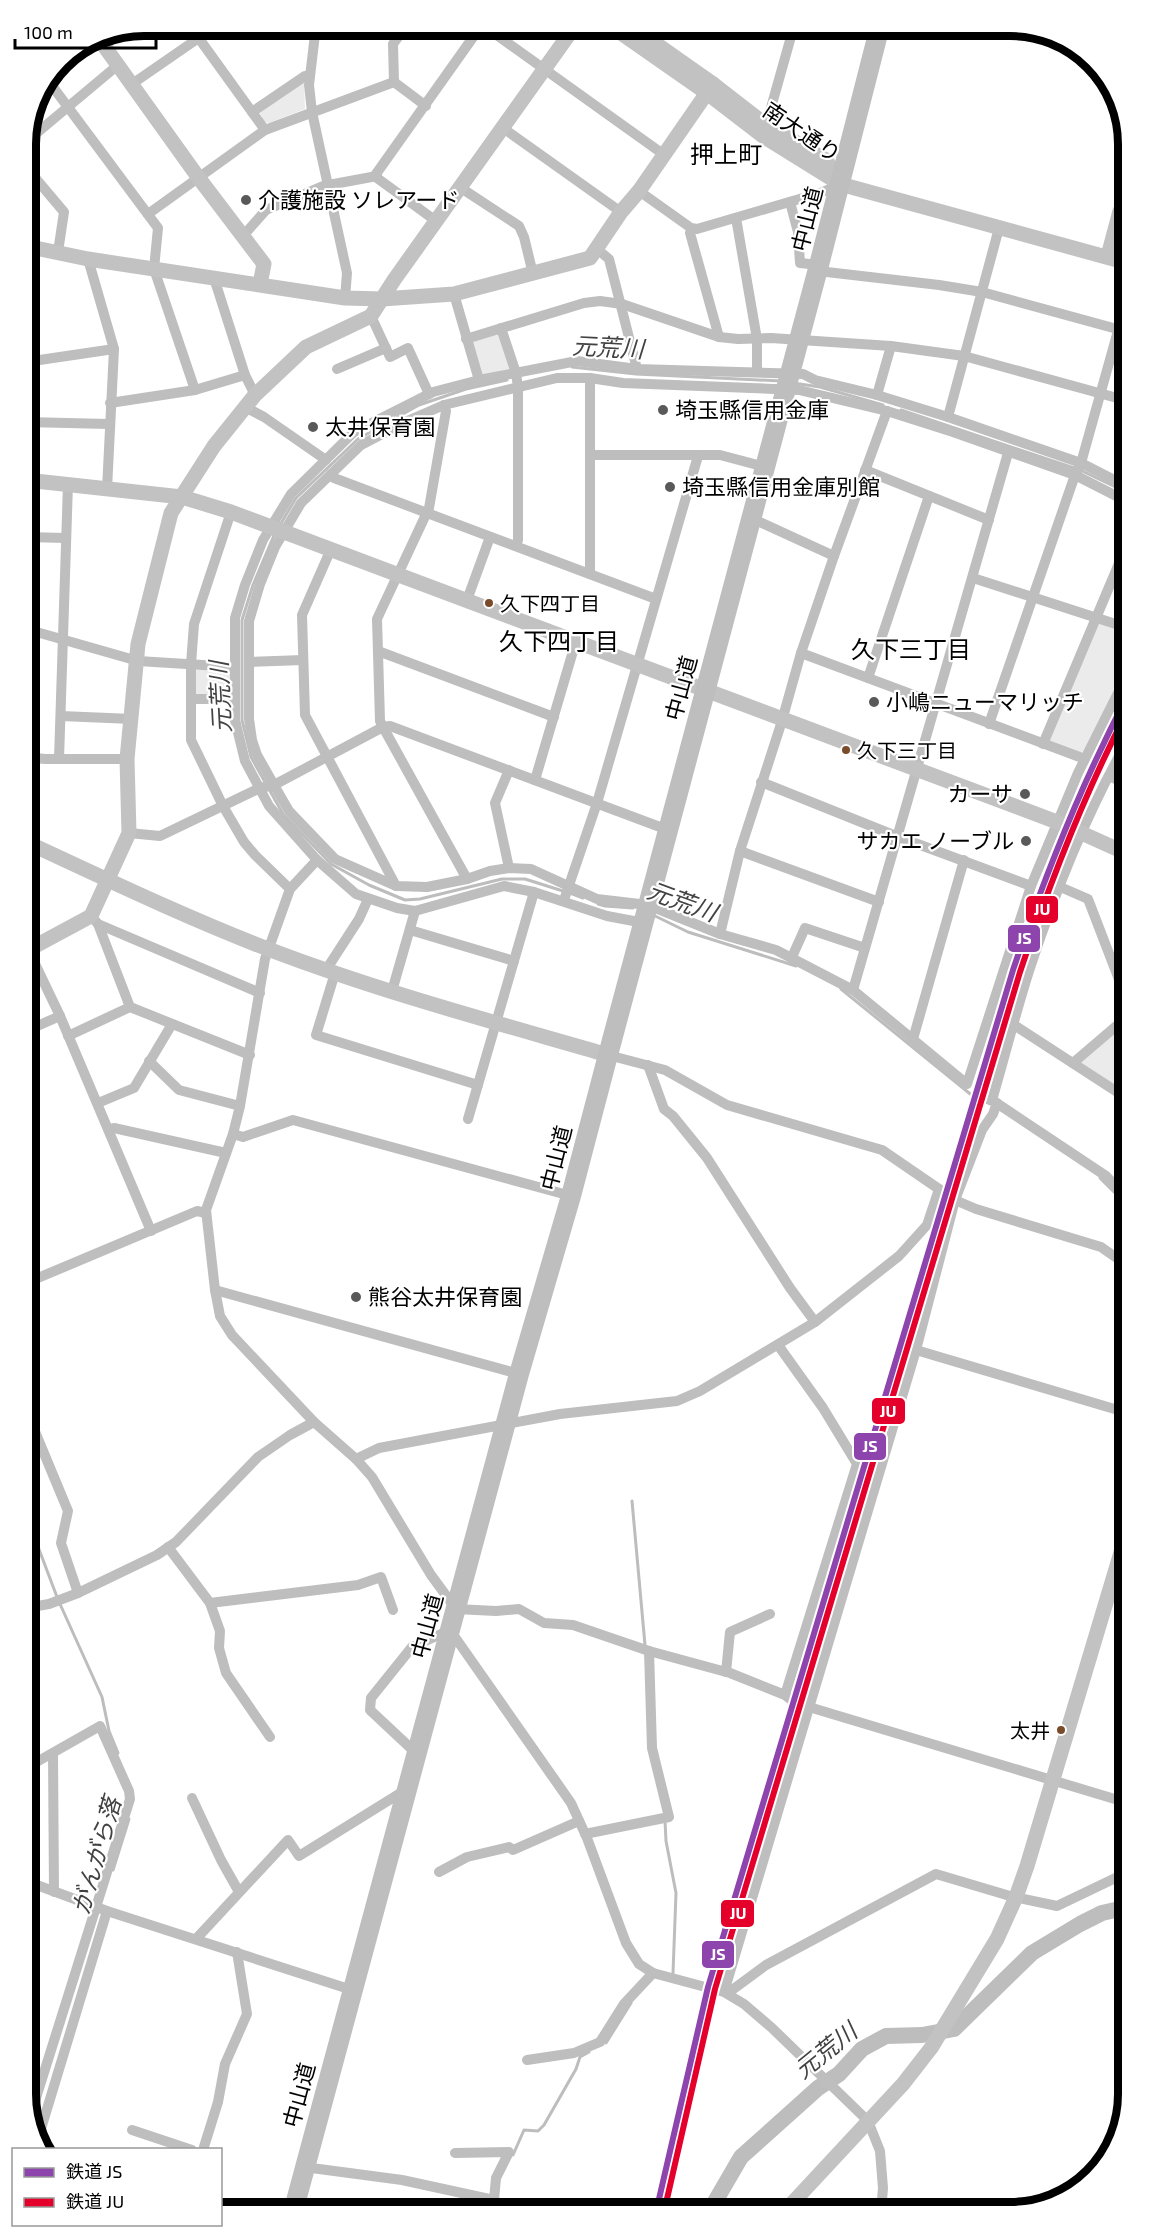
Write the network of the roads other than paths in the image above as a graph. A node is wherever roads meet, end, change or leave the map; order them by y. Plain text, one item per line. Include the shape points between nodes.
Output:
1 (315, 36) edge
2 (399, 36) edge
3 (476, 36) edge
4 (497, 36) edge
5 (568, 36) edge
6 (627, 36) edge
7 (642, 36) edge
8 (878, 36) edge
9 (887, 36) edge
10 (199, 37) joint
11 (791, 37) edge
12 (103, 44) edge
13 (118, 65) junction
14 (545, 69) junction
15 (310, 76) junction
16 (394, 82) junction
17 (132, 84) junction
18 (52, 87) edge
19 (710, 88) junction
20 (426, 106) junction
21 (67, 108) junction
22 (252, 112) junction
23 (312, 112) junction
24 (859, 113) junction
25 (503, 128) junction
26 (265, 130) junction
27 (765, 130) junction
28 (37, 132) edge
29 (663, 154) junction
30 (377, 176) junction
31 (198, 177) junction
32 (36, 179) edge
33 (840, 184) junction
34 (328, 186) junction
35 (460, 188) junction
36 (639, 191) junction
37 (790, 202) junction
38 (621, 212) junction
39 (147, 214) junction
40 (736, 218) junction
41 (1118, 219) edge
42 (436, 221) junction
43 (999, 228) junction
44 (692, 229) junction
45 (243, 236) junction
46 (36, 248) edge
47 (597, 249) junction
48 (58, 252) junction
49 (1108, 256) junction
50 (88, 259) junction
51 (1118, 260) edge
52 (819, 268) junction
53 (154, 269) junction
54 (533, 274) junction
55 (214, 278) junction
56 (260, 284) junction
57 (982, 292) junction
58 (454, 294) junction
59 (345, 298) junction
60 (382, 299) junction
61 (622, 304) junction
62 (371, 316) junction
63 (501, 328) junction
64 (1118, 329) edge
65 (719, 337) junction
66 (466, 339) junction
67 (757, 339) junction
68 (799, 341) junction
69 (891, 346) junction
70 (1118, 347) edge
71 (386, 348) junction
72 (114, 349) junction
73 (964, 356) junction
74 (36, 361) edge
75 (337, 369) dead end
76 (637, 369) junction
77 (757, 372) junction
78 (245, 375) junction
79 (590, 378) junction
80 (478, 380) junction
81 (517, 380) junction
82 (788, 382) junction
83 (195, 390) junction
84 (1101, 393) junction
85 (429, 394) junction
86 (255, 395) junction
87 (877, 395) junction
88 (1118, 398) edge
89 (110, 403) junction
90 (444, 405) junction
91 (245, 407) junction
92 (887, 411) junction
93 (948, 417) junction
94 (36, 422) edge
95 (109, 424) junction
96 (1008, 453) junction
97 (590, 455) junction
98 (698, 456) junction
99 (326, 460) junction
100 (1081, 463) junction
101 (765, 467) junction
102 (865, 470) junction
103 (331, 474) junction
104 (1075, 475) junction
105 (36, 481) edge
106 (1118, 482) edge
107 (68, 484) junction
108 (107, 489) junction
109 (929, 496) junction
110 (182, 497) junction
111 (1118, 497) edge
112 (231, 512) junction
113 (427, 513) junction
114 (752, 518) junction
115 (989, 520) junction
116 (278, 529) junction
117 (36, 537) edge
118 (490, 537) junction
119 (66, 538) junction
120 (516, 546) junction
121 (331, 549) junction
122 (834, 556) junction
123 (1118, 566) edge
124 (397, 574) junction
125 (590, 574) junction
126 (973, 578) junction
127 (1034, 598) junction
128 (656, 599) junction
129 (467, 600) junction
130 (1096, 618) junction
131 (1118, 625) edge
132 (36, 632) edge
133 (63, 640) junction
134 (576, 641) junction
135 (378, 651) junction
136 (801, 653) junction
137 (303, 660) junction
138 (138, 661) junction
139 (249, 662) junction
140 (191, 664) junction
141 (637, 664) junction
142 (235, 667) junction
143 (868, 678) junction
144 (705, 690) junction
145 (1118, 693) edge
146 (191, 699) junction
147 (235, 699) junction
148 (936, 704) junction
149 (61, 716) junction
150 (554, 717) junction
151 (132, 719) junction
152 (782, 719) junction
153 (989, 724) junction
154 (383, 727) junction
155 (1043, 744) junction
156 (36, 758) edge
157 (326, 758) junction
158 (59, 759) junction
159 (127, 759) junction
160 (1085, 759) junction
161 (1118, 759) edge
162 (509, 770) junction
163 (917, 770) junction
164 (1109, 776) junction
165 (535, 780) junction
166 (1118, 780) edge
167 (761, 782) junction
168 (274, 785) junction
169 (260, 788) junction
170 (597, 803) junction
171 (223, 806) junction
172 (1057, 822) junction
173 (668, 830) junction
174 (129, 833) junction
175 (1081, 833) junction
176 (896, 836) junction
177 (36, 847) edge
178 (1118, 850) edge
179 (740, 851) junction
180 (316, 860) junction
181 (964, 860) junction
182 (509, 868) junction
183 (467, 879) junction
184 (107, 880) junction
185 (570, 885) junction
186 (396, 886) junction
187 (1032, 886) junction
188 (1058, 886) junction
189 (290, 889) junction
190 (534, 891) junction
191 (369, 899) junction
192 (564, 900) junction
193 (879, 902) junction
194 (415, 911) junction
195 (646, 914) junction
196 (94, 920) junction
197 (410, 930) junction
198 (720, 934) junction
199 (36, 944) edge
200 (865, 948) junction
201 (269, 949) junction
202 (792, 957) junction
203 (514, 961) junction
204 (36, 967) edge
205 (331, 971) junction
206 (1118, 977) edge
207 (853, 990) junction
208 (392, 991) junction
209 (260, 993) junction
210 (130, 1007) junction
211 (60, 1016) junction
212 (496, 1022) junction
213 (172, 1024) junction
214 (1014, 1025) junction
215 (1118, 1025) edge
216 (36, 1027) edge
217 (68, 1035) junction
218 (913, 1039) junction
219 (608, 1054) junction
220 (250, 1055) junction
221 (149, 1061) junction
222 (1073, 1063) junction
223 (648, 1065) junction
224 (478, 1085) junction
225 (1118, 1092) edge
226 (98, 1103) junction
227 (240, 1106) junction
228 (995, 1109) junction
229 (468, 1119) dead end
230 (109, 1130) junction
231 (233, 1134) junction
232 (226, 1153) junction
233 (939, 1189) junction
234 (1118, 1189) edge
235 (572, 1196) junction
236 (955, 1200) junction
237 (206, 1213) junction
238 (151, 1231) junction
239 (1118, 1259) edge
240 (36, 1279) edge
241 (215, 1290) junction
242 (815, 1322) junction
243 (778, 1346) junction
244 (916, 1350) junction
245 (519, 1374) junction
246 (1118, 1410) edge
247 (314, 1422) junction
248 (506, 1425) junction
249 (36, 1434) edge
250 (356, 1459) junction
251 (168, 1547) junction
252 (1118, 1562) edge
253 (78, 1593) junction
254 (210, 1604) junction
255 (36, 1606) edge
256 (456, 1609) junction
257 (393, 1610) dead end
258 (770, 1614) dead end
259 (450, 1630) junction
260 (649, 1651) junction
261 (726, 1672) junction
262 (785, 1695) junction
263 (808, 1709) junction
264 (270, 1737) dead end
265 (53, 1754) junction
266 (417, 1754) junction
267 (36, 1763) edge
268 (1053, 1780) junction
269 (407, 1789) junction
270 (192, 1797) dead end
271 (1118, 1800) edge
272 (579, 1821) junction
273 (585, 1834) junction
274 (439, 1872) dead end
275 (1118, 1877) edge
276 (36, 1885) edge
277 (54, 1892) junction
278 (239, 1892) junction
279 (1016, 1897) junction
280 (102, 1909) junction
281 (196, 1939) junction
282 (237, 1952) junction
283 (652, 1973) junction
284 (352, 1990) junction
285 (726, 1993) junction
286 (527, 2060) dead end
287 (36, 2100) edge
288 (868, 2121) junction
289 (41, 2126) edge
290 (132, 2130) dead end
291 (186, 2148) edge
292 (204, 2148) edge
293 (455, 2153) dead end
294 (304, 2167) junction
295 (494, 2200) joint
296 (295, 2202) edge
297 (793, 2202) edge
298 (882, 2202) edge

1 - 15 street
2 - 16 street via 393,44
3 - 20 street
4 - 14 street
5 - 14 street
6 - 19 street, 南大通り
7 - 19 street, 南大通り
8 - 24 highway, 中山道
9 - 24 highway, 中山道
10 - 17 street
10 - 22 street
11 - 27 street
12 - 13 street
13 - 17 street
13 - 21 street
14 - 25 street
14 - 29 street
15 - 22 street
15 - 23 street
16 - 20 street
16 - 23 street
17 - 31 street
18 - 21 street
19 - 27 street, 南大通り
19 - 29 street
20 - 30 street
21 - 28 street
21 - 39 street
22 - 26 street
23 - 26 street
23 - 34 street
24 - 33 highway, 中山道
25 - 35 street
25 - 38 street
26 - 31 street
27 - 33 street, 南大通り
29 - 36 street
30 - 34 street
30 - 42 street
31 - 39 street
31 - 45 street
32 - 48 street via 64,212
33 - 37 street
33 - 43 street, 南大通り
33 - 52 highway, 中山道
34 - 45 street via 266,210
34 - 59 street via 346,273
35 - 42 street
35 - 54 street via 519,226
36 - 38 street
36 - 44 street
37 - 40 street
37 - 52 street via 798,232 800,263
38 - 47 street
39 - 53 street via 158,228
40 - 44 street
40 - 67 street
41 - 49 street
42 - 60 street
43 - 49 street, 南大通り
43 - 57 street
44 - 65 street
45 - 56 street via 264,264
46 - 48 street
47 - 54 street via 585,260
47 - 61 street via 609,259
48 - 50 street
49 - 51 street, 南大通り
50 - 53 street
50 - 72 street
52 - 57 street
52 - 68 highway, 中山道
53 - 55 street
53 - 83 street
54 - 58 street
55 - 56 street
55 - 78 street
56 - 59 street
57 - 64 street
57 - 73 street
58 - 60 street
58 - 66 street
59 - 60 street
60 - 62 street
61 - 63 street via 584,303
61 - 65 street
61 - 76 street
62 - 71 street
62 - 86 street via 306,347
63 - 66 street
63 - 81 street
65 - 67 street
66 - 80 street
67 - 68 street
67 - 77 street
68 - 69 street
68 - 82 highway, 中山道
69 - 73 street
69 - 87 street
70 - 84 street
71 - 75 street
71 - 85 street via 390,357 408,348
72 - 74 street
72 - 89 street
73 - 84 street
73 - 93 street
76 - 77 street
76 - 81 street via 577,361
77 - 82 street
78 - 83 street
78 - 86 street
79 - 81 street
79 - 82 street via 623,383
79 - 97 street
80 - 81 street
80 - 85 street
81 - 90 street
81 - 120 street
82 - 87 street via 803,374
82 - 92 street
82 - 101 highway, 中山道
83 - 89 street
84 - 88 street
84 - 100 street
85 - 99 street via 354,432
86 - 91 street
87 - 93 street
89 - 95 street
90 - 103 street via 361,445
90 - 113 street
91 - 99 street
91 - 110 street via 214,446
92 - 96 street
92 - 102 street
93 - 100 street
94 - 95 street
95 - 108 street
96 - 104 street
96 - 115 street
97 - 98 street
97 - 125 street
98 - 101 street via 720,455
98 - 128 street
99 - 116 street via 291,494
100 - 104 street
100 - 106 street
101 - 114 highway, 中山道
102 - 109 street
102 - 122 street
103 - 113 street
103 - 116 street
104 - 111 street
104 - 127 street
105 - 107 street
107 - 108 street
107 - 119 street
108 - 110 street
109 - 115 street
109 - 143 street
110 - 112 street
110 - 138 street via 167,524 138,644
112 - 116 street
112 - 140 street via 194,624
113 - 118 street
113 - 124 street
114 - 122 street
114 - 144 highway, 中山道
115 - 126 street
116 - 121 street
116 - 139 street via 249,621
116 - 142 street via 263,540 245,585 236,618
117 - 119 street
118 - 120 street
118 - 129 street
119 - 133 street
120 - 125 street
121 - 124 street
121 - 137 street via 302,615
122 - 136 street
123 - 130 street
124 - 129 street
124 - 135 street via 377,619
125 - 128 street
126 - 127 street
126 - 148 street
127 - 130 street
127 - 153 street
128 - 141 street
129 - 134 street
130 - 131 street
130 - 155 street
132 - 133 street
133 - 138 street
133 - 149 street
134 - 141 street
134 - 150 street
135 - 150 street
135 - 154 street
136 - 143 street
136 - 152 street
137 - 139 street
137 - 157 street via 305,715
138 - 140 street
138 - 151 street
139 - 168 street via 252,740
140 - 142 street
140 - 146 street
141 - 144 street
141 - 170 street
142 - 147 street
143 - 148 street
144 - 152 street
144 - 173 highway, 中山道
145 - 160 street
146 - 147 street
146 - 171 street via 191,740
147 - 169 street via 240,746
148 - 153 street
148 - 163 street
149 - 151 street
149 - 158 street
150 - 165 street
151 - 159 street
152 - 163 street
152 - 167 street
153 - 155 street
154 - 157 street
154 - 162 street via 390,726
154 - 183 street
155 - 160 street
156 - 158 street
157 - 168 street
157 - 186 street
158 - 159 street
159 - 174 street
160 - 172 street
161 - 164 street
162 - 165 street
162 - 182 street via 495,803
163 - 172 street
163 - 176 street
164 - 166 street
164 - 175 street
165 - 170 street
167 - 176 street
167 - 179 street
168 - 169 street
168 - 186 street via 289,810 335,859
169 - 171 street
169 - 180 street via 278,818
170 - 173 street
170 - 185 street
171 - 174 street via 160,836
171 - 189 street via 244,842
172 - 175 street
172 - 187 street
173 - 195 highway, 中山道
174 - 184 street
175 - 178 street
175 - 188 street
176 - 181 street
176 - 193 street
177 - 184 street
179 - 193 street
179 - 198 street
180 - 189 street
180 - 191 street via 356,894
181 - 187 street
181 - 218 street
182 - 183 street
182 - 185 street via 531,869
183 - 186 street via 427,887
184 - 196 street
184 - 201 street
185 - 192 street
185 - 195 street via 597,899
187 - 218 street via 967,1084
188 - 206 street via 1088,899
188 - 214 street
189 - 201 street
190 - 192 street
190 - 194 street via 504,886
190 - 203 street
191 - 194 street
191 - 205 street
192 - 195 street via 607,916
193 - 200 street
194 - 197 street
195 - 198 street
195 - 219 highway, 中山道
196 - 199 street
196 - 209 street
196 - 210 street
197 - 203 street
197 - 208 street
198 - 202 street
200 - 202 street via 805,928
200 - 207 street
201 - 205 street
201 - 209 street
202 - 207 street
203 - 212 street
204 - 211 street
205 - 208 street
205 - 224 street via 316,1035
207 - 218 street
208 - 212 street
209 - 220 street
210 - 213 street
210 - 217 street
211 - 216 street
211 - 217 street
212 - 219 street
212 - 224 street
213 - 220 street
213 - 221 street
214 - 222 street
214 - 228 street via 992,1100
215 - 222 street
217 - 226 street
219 - 223 street
219 - 235 highway, 中山道
220 - 227 street
221 - 226 street via 134,1088
221 - 227 street via 179,1090
222 - 225 street
223 - 233 street via 665,1070 727,1105 882,1150
223 - 242 street via 664,1109 707,1158
224 - 229 street
226 - 230 street
227 - 231 street
228 - 234 street via 1106,1176
228 - 236 street via 982,1130
230 - 232 street
230 - 238 street
231 - 232 street
231 - 235 street via 243,1137 292,1120
232 - 237 street
233 - 236 street
233 - 242 street via 927,1225 900,1256
235 - 245 highway, 中山道
236 - 239 street via 1101,1247
236 - 244 street
237 - 238 street via 196,1211
237 - 241 street
238 - 240 street
241 - 245 street
241 - 247 street via 220,1316 232,1335
242 - 243 street
243 - 248 street via 677,1401 560,1414
243 - 262 street via 857,1464
244 - 246 street
244 - 263 street
245 - 248 highway, 中山道
247 - 250 street
247 - 251 street via 258,1457
248 - 250 street via 379,1448
248 - 256 highway, 中山道
249 - 253 street via 68,1511 61,1543
250 - 256 street via 372,1477
251 - 253 street via 138,1566
251 - 254 street
252 - 268 street
253 - 255 street
254 - 257 street via 358,1585 381,1577
254 - 264 street via 220,1631 219,1648 226,1673
256 - 259 highway, 中山道
256 - 260 street via 519,1609 544,1623 573,1625
258 - 261 street via 730,1632
259 - 266 highway, 中山道
259 - 266 street via 412,1647 371,1698 369,1710
259 - 272 street via 571,1803
260 - 261 street
260 - 273 street via 652,1748 669,1817
261 - 262 street
262 - 263 street
263 - 268 street
263 - 285 street
265 - 267 street
265 - 277 street
265 - 280 street via 100,1726 129,1791
266 - 269 highway, 中山道
268 - 271 street
268 - 279 street
269 - 278 street via 299,1856 288,1840
269 - 284 highway, 中山道
270 - 278 street
272 - 273 street
272 - 274 street via 513,1850 509,1847 467,1857
273 - 283 street via 626,1943 639,1964
275 - 279 street via 1057,1906
276 - 277 street
277 - 280 street
278 - 281 street
279 - 285 street via 936,1874 766,1965
279 - 288 street via 997,1939 931,2048
280 - 281 street
280 - 287 street
280 - 289 street
281 - 282 street
282 - 284 street
282 - 292 street via 247,2014 225,2064
283 - 285 street
283 - 286 street via 624,2004 600,2042 574,2053
284 - 294 highway, 中山道
285 - 288 street via 772,2028
288 - 297 street
288 - 298 street via 880,2151
290 - 291 street
293 - 295 street via 509,2152 496,2178
294 - 295 street via 402,2180
294 - 296 highway, 中山道

